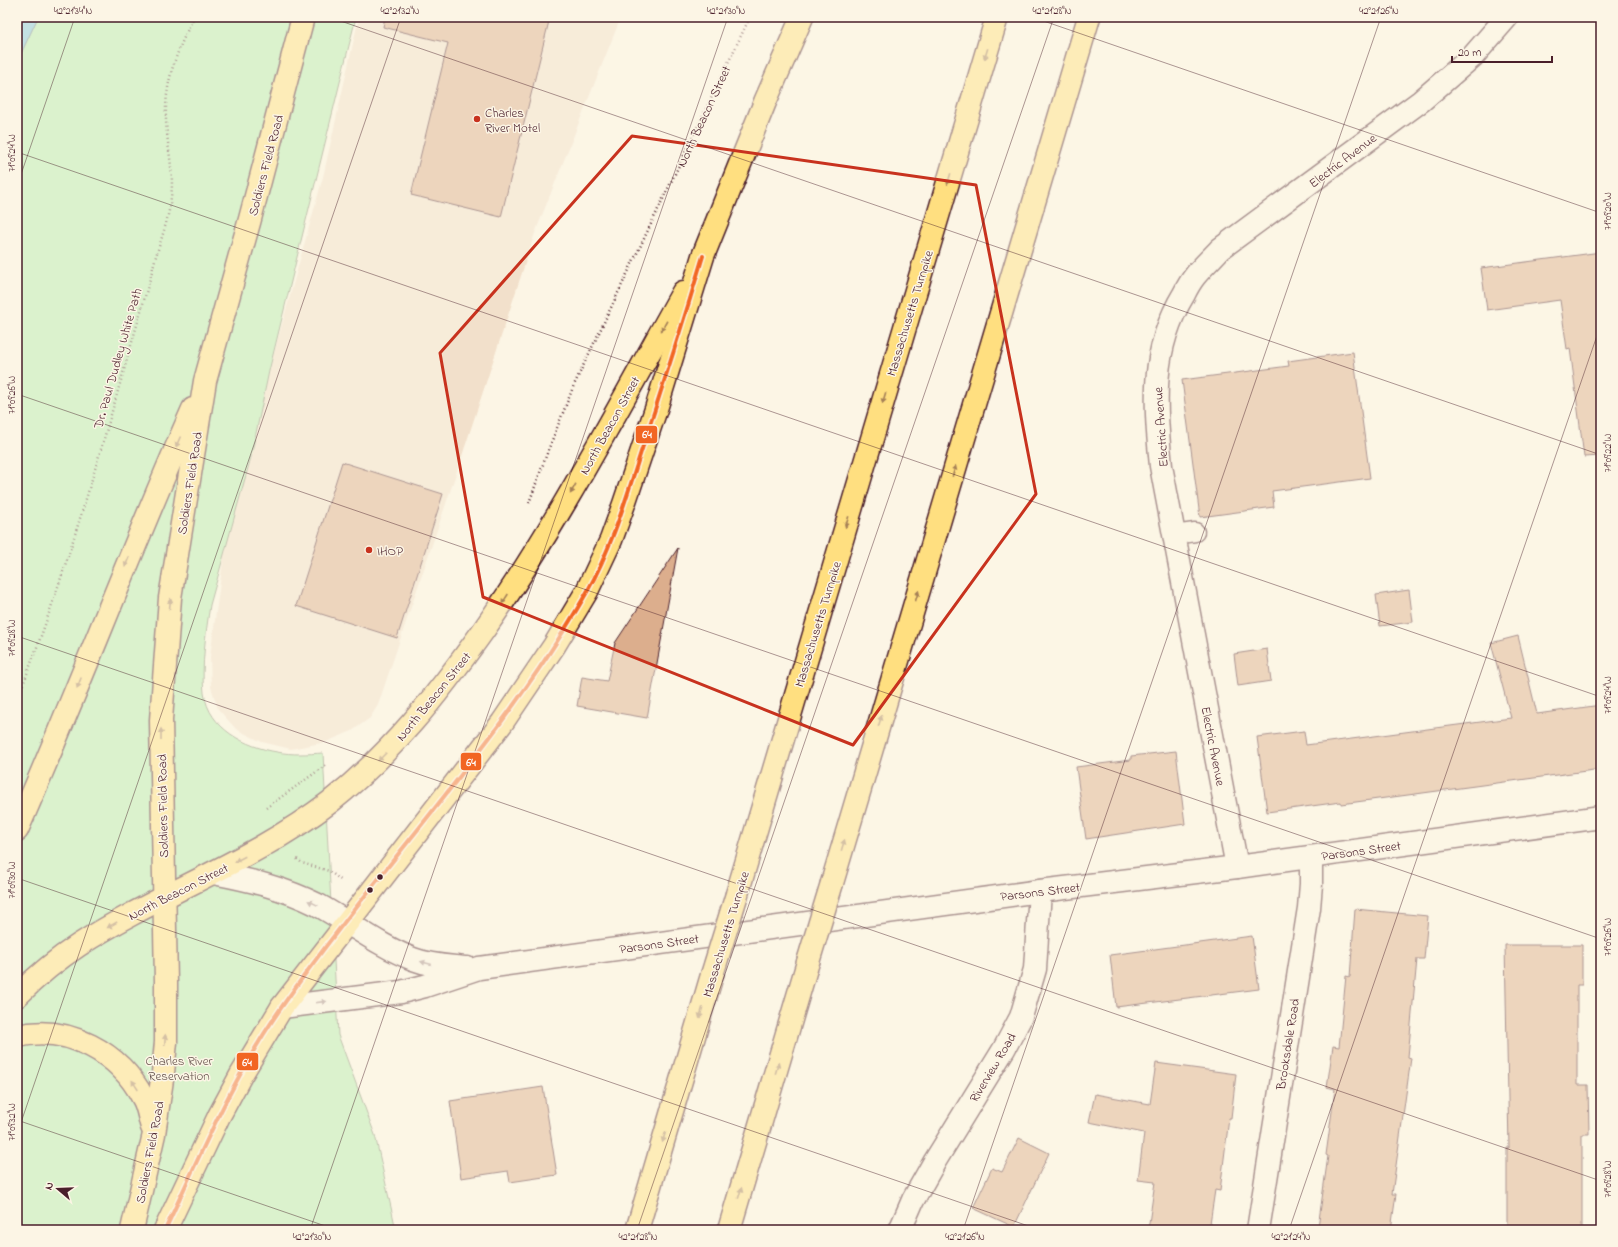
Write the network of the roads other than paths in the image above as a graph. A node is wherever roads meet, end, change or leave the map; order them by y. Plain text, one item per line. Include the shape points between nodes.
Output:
1 (303, 17) edge
2 (802, 17) edge
3 (997, 17) edge
4 (1089, 17) edge
5 (1507, 17) edge
6 (703, 256) junction
7 (205, 381) junction
8 (1601, 817) edge
9 (17, 830) edge
10 (1310, 857) junction
11 (1237, 867) junction
12 (213, 873) junction
13 (1040, 890) junction
14 (164, 899) junction
15 (347, 922) junction
16 (479, 968) junction
17 (17, 996) edge
18 (282, 1007) junction
19 (17, 1036) edge
20 (154, 1134) junction
21 (132, 1230) edge
22 (165, 1230) edge
23 (637, 1230) edge
24 (729, 1230) edge
25 (900, 1230) edge
26 (1258, 1230) edge

1 - 7 main road, Soldiers Field Road
2 - 6 main road, North Beacon Street
3 -> 23 main road, Massachusetts Turnpike, bridge
24 -> 4 main road, bridge
5 - 11 street, Electric Avenue via 1473,56 1421,101 1220,249 1194,276 1177,306 1163,340 1157,376 1156,415 1160,452 1185,534
6 -> 12 main road, North Beacon Street via 557,517 503,602 440,691 379,760 330,801 274,840
6 - 15 main road, North Beacon Street via 624,504 611,540 587,591 554,646 502,723
7 -> 9 main road, Soldiers Field Road
14 -> 7 main road, Soldiers Field Road via 161,720 165,657 170,598
8 - 10 street, Parsons Street
10 - 11 street, Parsons Street
10 - 26 street, Brooksdale Road via 1309,908
11 - 13 street, Parsons Street
12 - 14 main road, North Beacon Street
15 -> 12 street, Parsons Street via 318,905 276,887
13 - 16 street, Parsons Street
13 - 25 street, Riverview Road via 1035,969 1021,1017 935,1161
14 -> 17 main road, North Beacon Street via 115,923 78,946 44,970
20 -> 14 main road, Soldiers Field Road via 166,1042
16 -> 15 street, Parsons Street via 437,966 413,959
15 - 18 main road, North Beacon Street
18 -> 16 street, Parsons Street via 401,992
18 - 22 main road, North Beacon Street via 219,1116
20 -> 19 main road via 144,1099 128,1074 108,1055 81,1040 51,1034
20 - 21 main road, Soldiers Field Road

